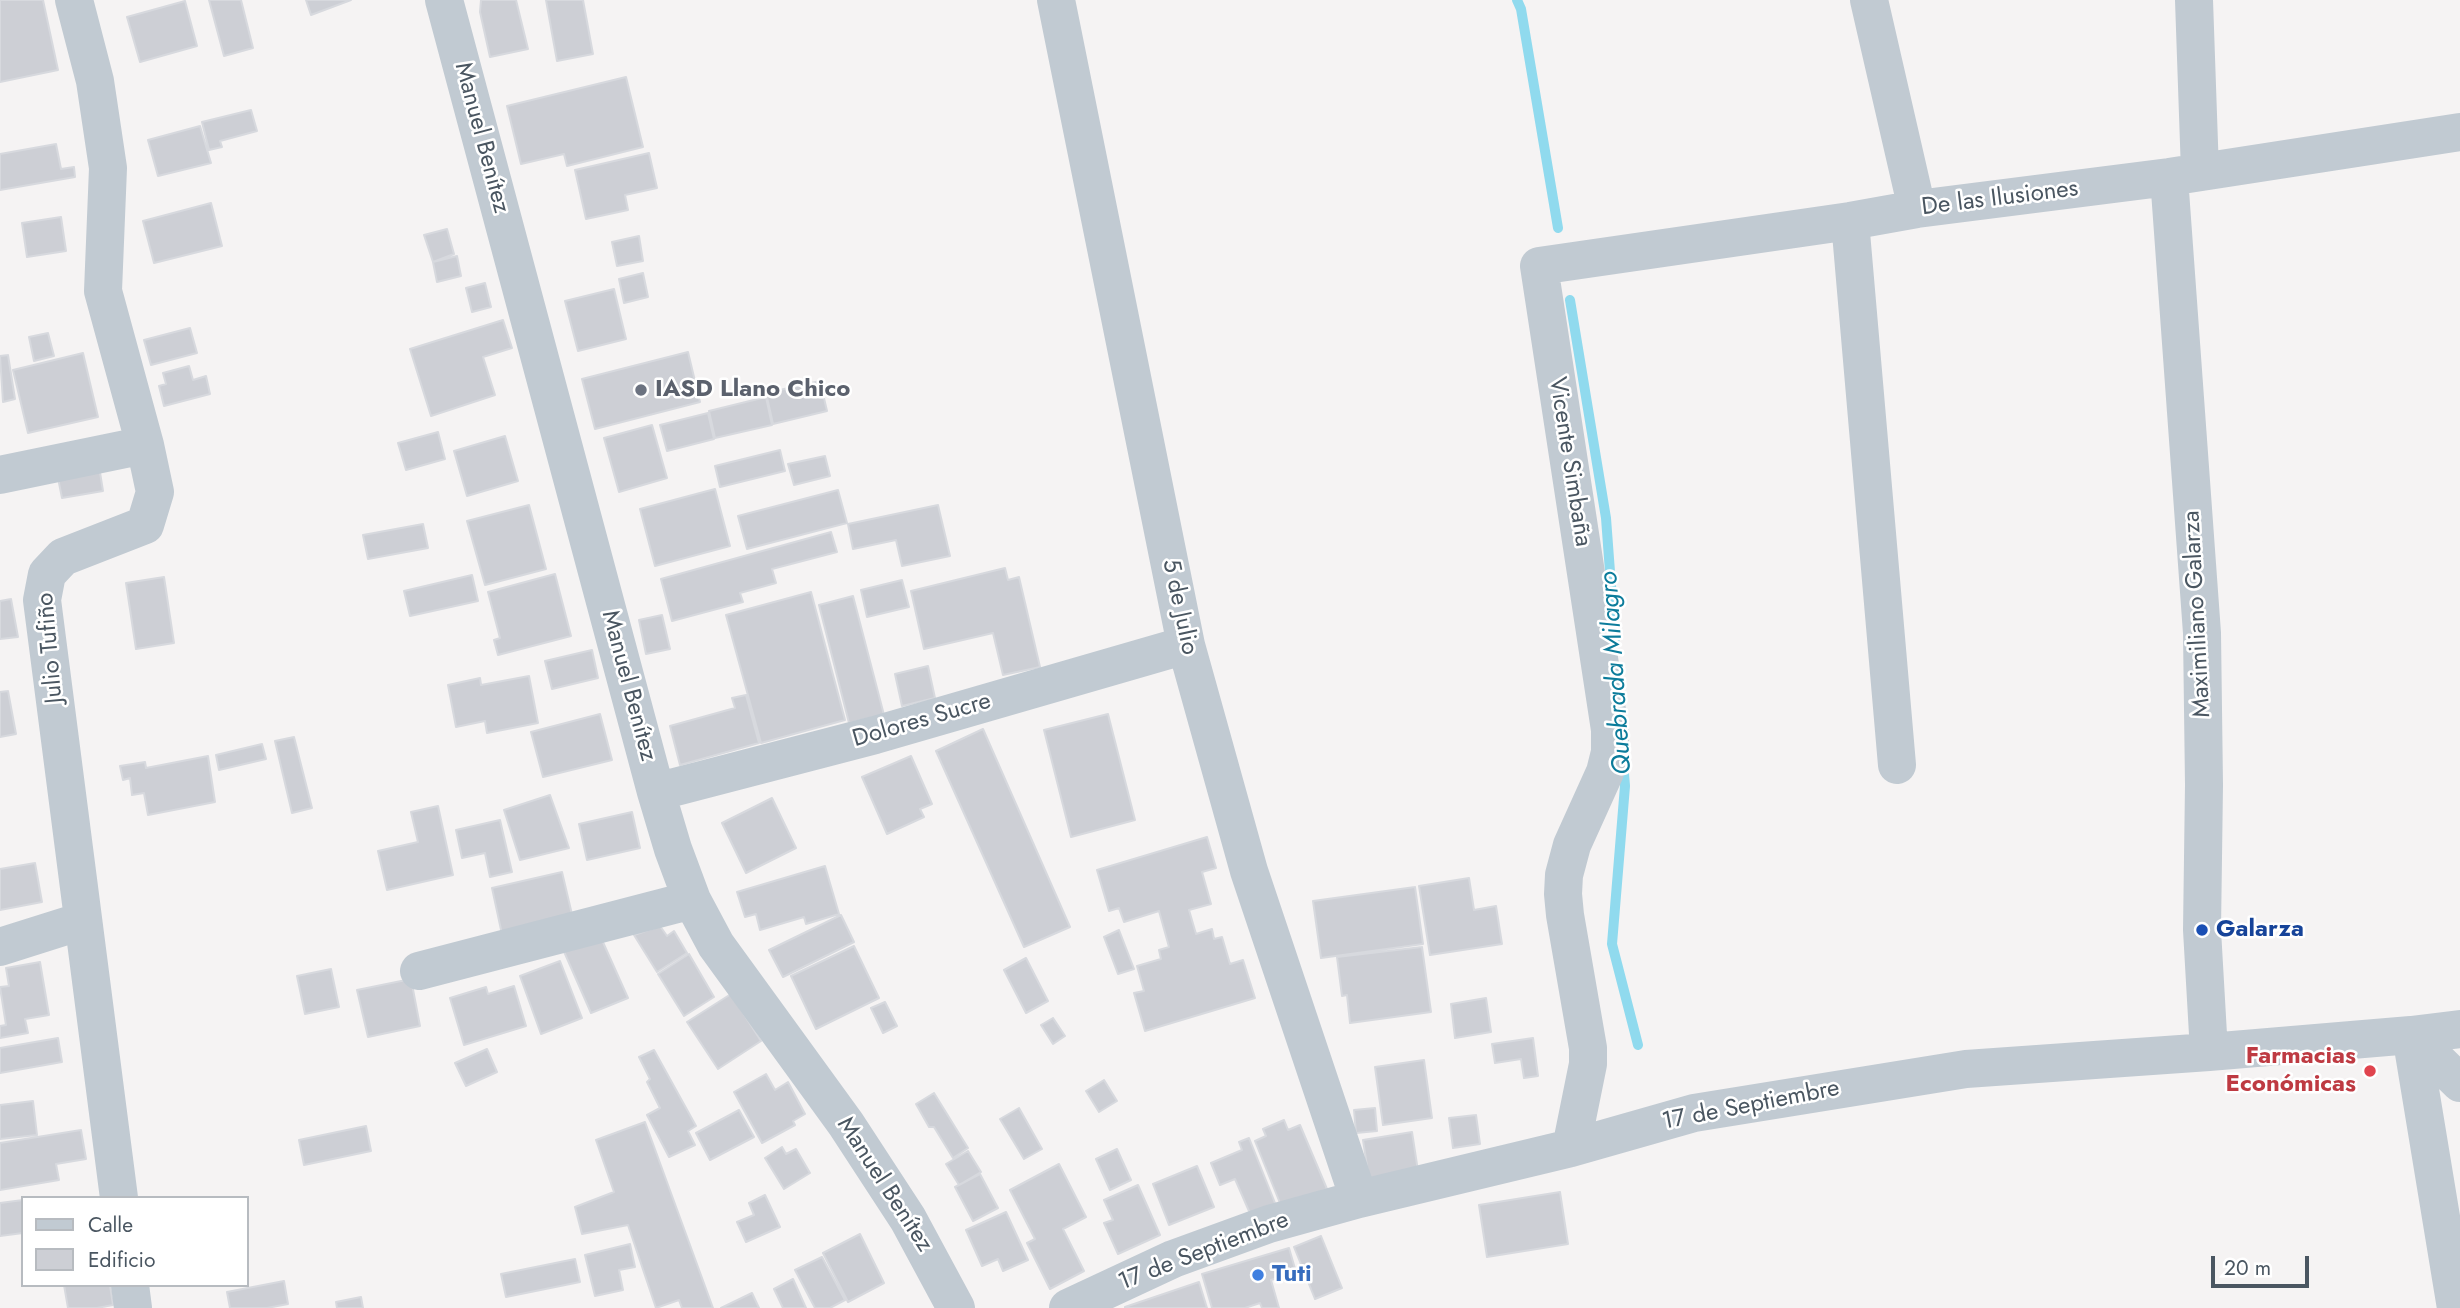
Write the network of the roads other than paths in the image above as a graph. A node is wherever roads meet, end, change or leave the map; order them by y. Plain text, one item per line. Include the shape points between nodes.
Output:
1 (74, 0) edge
2 (444, 0) edge
3 (1056, 0) edge
4 (1869, 0) edge
5 (2194, 0) edge
6 (2460, 132) edge
7 (2184, 174) junction
8 (1917, 209) junction
9 (1850, 221) junction
10 (1539, 266) joint
11 (145, 445) junction
12 (0, 475) edge
13 (1186, 645) junction
14 (1897, 765) dead end
15 (656, 792) junction
16 (692, 900) junction
17 (82, 921) junction
18 (0, 947) edge
19 (419, 971) dead end
20 (2460, 1029) edge
21 (2411, 1035) junction
22 (2209, 1052) junction
23 (2460, 1083) edge
24 (1571, 1148) junction
25 (118, 1196) edge
26 (1359, 1199) junction
27 (2450, 1212) edge
28 (130, 1287) edge
29 (133, 1308) edge
30 (956, 1308) edge
31 (1068, 1308) edge
32 (2456, 1308) edge

1 - 11 street, Julio Tufiño via 94,81 108,168 103,291
2 - 15 street, Manuel Benítez
3 - 13 street, 5 de Julio
4 - 8 street
5 - 7 street, Maximiliano Galarza
6 - 7 street, De las Ilusiones
7 - 8 street, De las Ilusiones
7 - 22 street, Maximiliano Galarza via 2202,633 2202,930
8 - 9 street, De las Ilusiones
9 - 10 street, De las Ilusiones
9 - 14 street
10 - 24 street, Vicente Simbaña via 1610,730 1605,772 1572,845 1564,875 1565,915 1588,1048
11 - 12 street
11 - 17 street, Julio Tufiño via 155,492 145,525 63,557 47,574 42,600
13 - 15 street, Dolores Sucre via 875,735
13 - 26 street, 5 de Julio via 1249,871
15 - 16 street, Manuel Benítez
16 - 19 street
16 - 30 street, Manuel Benítez via 716,945 846,1124 908,1219
17 - 18 street
17 - 25 street, Julio Tufiño
20 - 21 street, 17 de Septiembre
21 - 22 street, 17 de Septiembre
21 - 23 street
21 - 27 street
22 - 24 street, 17 de Septiembre via 1966,1069 1695,1113
24 - 26 street, 17 de Septiembre
26 - 31 street, 17 de Septiembre via 1269,1224 1173,1259
27 - 32 street
28 - 29 street

